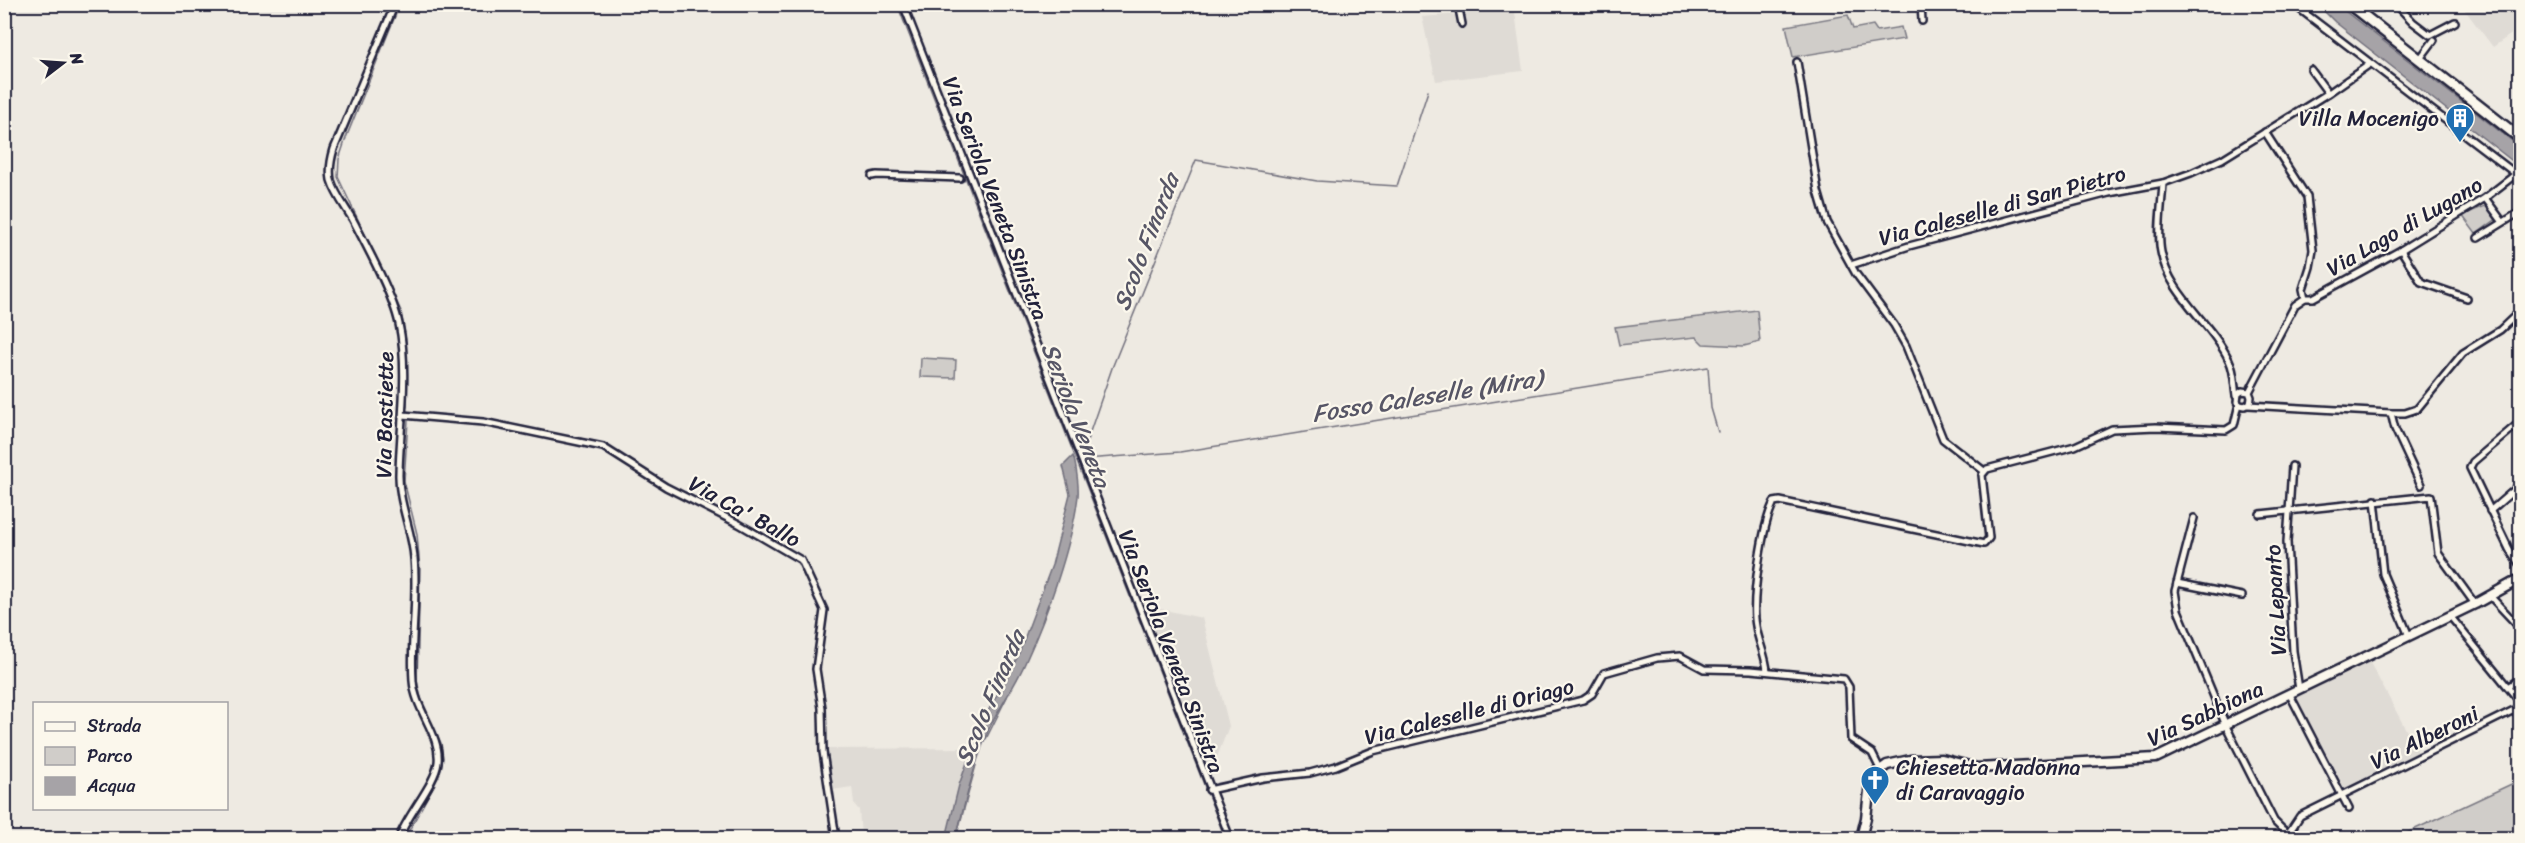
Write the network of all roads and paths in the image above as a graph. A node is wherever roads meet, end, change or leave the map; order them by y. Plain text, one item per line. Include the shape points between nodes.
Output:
1 (394, 4) edge
2 (903, 4) edge
3 (1458, 4) edge
4 (1921, 4) edge
5 (2293, 4) edge
6 (2349, 4) edge
7 (2373, 4) edge
8 (2396, 4) edge
9 (2361, 15) junction
10 (1922, 21) dead end
11 (2455, 22) dead end
12 (1462, 24) dead end
13 (2434, 40) dead end
14 (2419, 60) junction
15 (1797, 62) dead end
16 (2370, 64) junction
17 (2311, 70) dead end
18 (2328, 93) junction
19 (2265, 132) junction
20 (2520, 138) edge
21 (2518, 175) edge
22 (872, 176) dead end
23 (960, 178) dead end
24 (2163, 183) junction
25 (2485, 198) junction
26 (2520, 212) edge
27 (2502, 221) junction
28 (2478, 238) dead end
29 (2401, 250) junction
30 (1851, 265) junction
31 (2305, 298) junction
32 (2467, 298) dead end
33 (2520, 311) edge
34 (2249, 392) junction
35 (2238, 402) junction
36 (2248, 405) junction
37 (2391, 413) junction
38 (403, 415) junction
39 (2520, 422) edge
40 (2292, 466) dead end
41 (1984, 471) junction
42 (2421, 485) dead end
43 (2520, 485) edge
44 (2375, 500) junction
45 (2291, 510) junction
46 (2490, 511) junction
47 (2260, 514) dead end
48 (2194, 518) dead end
49 (2520, 565) edge
50 (2520, 579) edge
51 (2177, 583) junction
52 (2242, 596) dead end
53 (2490, 596) junction
54 (2475, 604) junction
55 (2450, 616) junction
56 (2520, 628) edge
57 (2409, 636) junction
58 (1767, 671) junction
59 (2520, 679) edge
60 (2509, 686) junction
61 (2299, 689) junction
62 (2289, 693) junction
63 (2520, 702) edge
64 (2520, 707) edge
65 (2226, 725) junction
66 (1880, 769) junction
67 (1209, 790) junction
68 (2342, 795) junction
69 (2349, 809) dead end
70 (2520, 830) edge
71 (2288, 834) junction
72 (399, 838) edge
73 (836, 838) edge
74 (1230, 838) edge
75 (1861, 838) edge
76 (2296, 838) edge
77 (2515, 838) edge

1 - 38 street, Via Bastiette via 334,149 330,170 334,187 396,314 402,339
2 - 67 street, Via Seriola Veneta Sinistra
3 - 12 street
4 - 10 street
5 - 16 street
6 - 9 main road
7 - 9 street
8 - 11 street via 2430,35
9 - 14 main road
13 - 14 street
14 - 20 main road
15 - 30 street via 1823,210
16 - 18 street, Via Caleselle di San Pietro
16 - 21 street
17 - 18 street
18 - 19 street, Via Caleselle di San Pietro
19 - 24 street, Via Caleselle di San Pietro via 2207,166
19 - 31 street, Via Lago di Lugano via 2307,197 2313,250 2303,289
21 - 25 street, Via Lago di Lugano
22 - 23 street
24 - 30 street, Via Caleselle di San Pietro via 2109,192
24 - 35 street via 2163,261 2173,282 2228,358
25 - 27 street
25 - 29 street, Via Lago di Lugano
26 - 27 street
27 - 28 street
29 - 31 street, Via Lago di Lugano via 2313,298
29 - 32 street via 2421,282
30 - 41 street via 1906,346 1943,439
31 - 34 street, Via Lago di Lugano via 2295,304
33 - 37 street via 2500,330 2463,353 2418,409
34 - 35 street via 2242,391
34 - 36 street
35 - 36 street
35 - 41 street via 2235,425 2226,430 2112,429 2083,443
36 - 37 street
37 - 42 street
38 - 72 street, Via Bastiette via 399,483 415,566 412,681 436,742 438,759 432,779
38 - 73 street, Via Ca' Ballo via 483,422 603,447 666,487 801,560 824,610 816,669
39 - 46 street via 2470,465
40 - 45 street, Via Lepanto
41 - 58 street via 1989,538 1984,544 1774,502 1763,543 1754,609
43 - 46 street
44 - 45 street, Via Lepanto
44 - 54 street, Via Lepanto via 2431,496 2438,553
44 - 57 street via 2383,574
45 - 47 street, Via Lepanto
45 - 61 street, Via Lepanto via 2287,542
46 - 49 street
48 - 51 street
50 - 53 street, Via Sabbiona
51 - 52 street
51 - 65 street via 2178,610
53 - 54 street, Via Sabbiona
53 - 56 street
54 - 55 street, Via Sabbiona
55 - 57 street, Via Sabbiona
55 - 60 street
57 - 61 street, Via Sabbiona
58 - 66 street via 1844,679 1848,687 1851,739 1872,753
58 - 67 street, Via Caleselle di Oriago via 1707,669 1684,657 1657,658 1604,673 1592,694 1583,700 1364,754 1310,773 1263,777
59 - 60 street
60 - 63 street
61 - 62 street, Via Sabbiona
62 - 65 street, Via Sabbiona
62 - 68 street
64 - 68 street, Via Alberoni
65 - 66 street, Via Sabbiona via 2170,753 2144,760 1977,768 1950,760 1923,759
65 - 71 street via 2274,821
66 - 75 street via 1870,783
67 - 74 street, Via Seriola Veneta Sinistra
68 - 69 street
68 - 71 street, Via Alberoni via 2300,816
70 - 77 street
71 - 76 street

